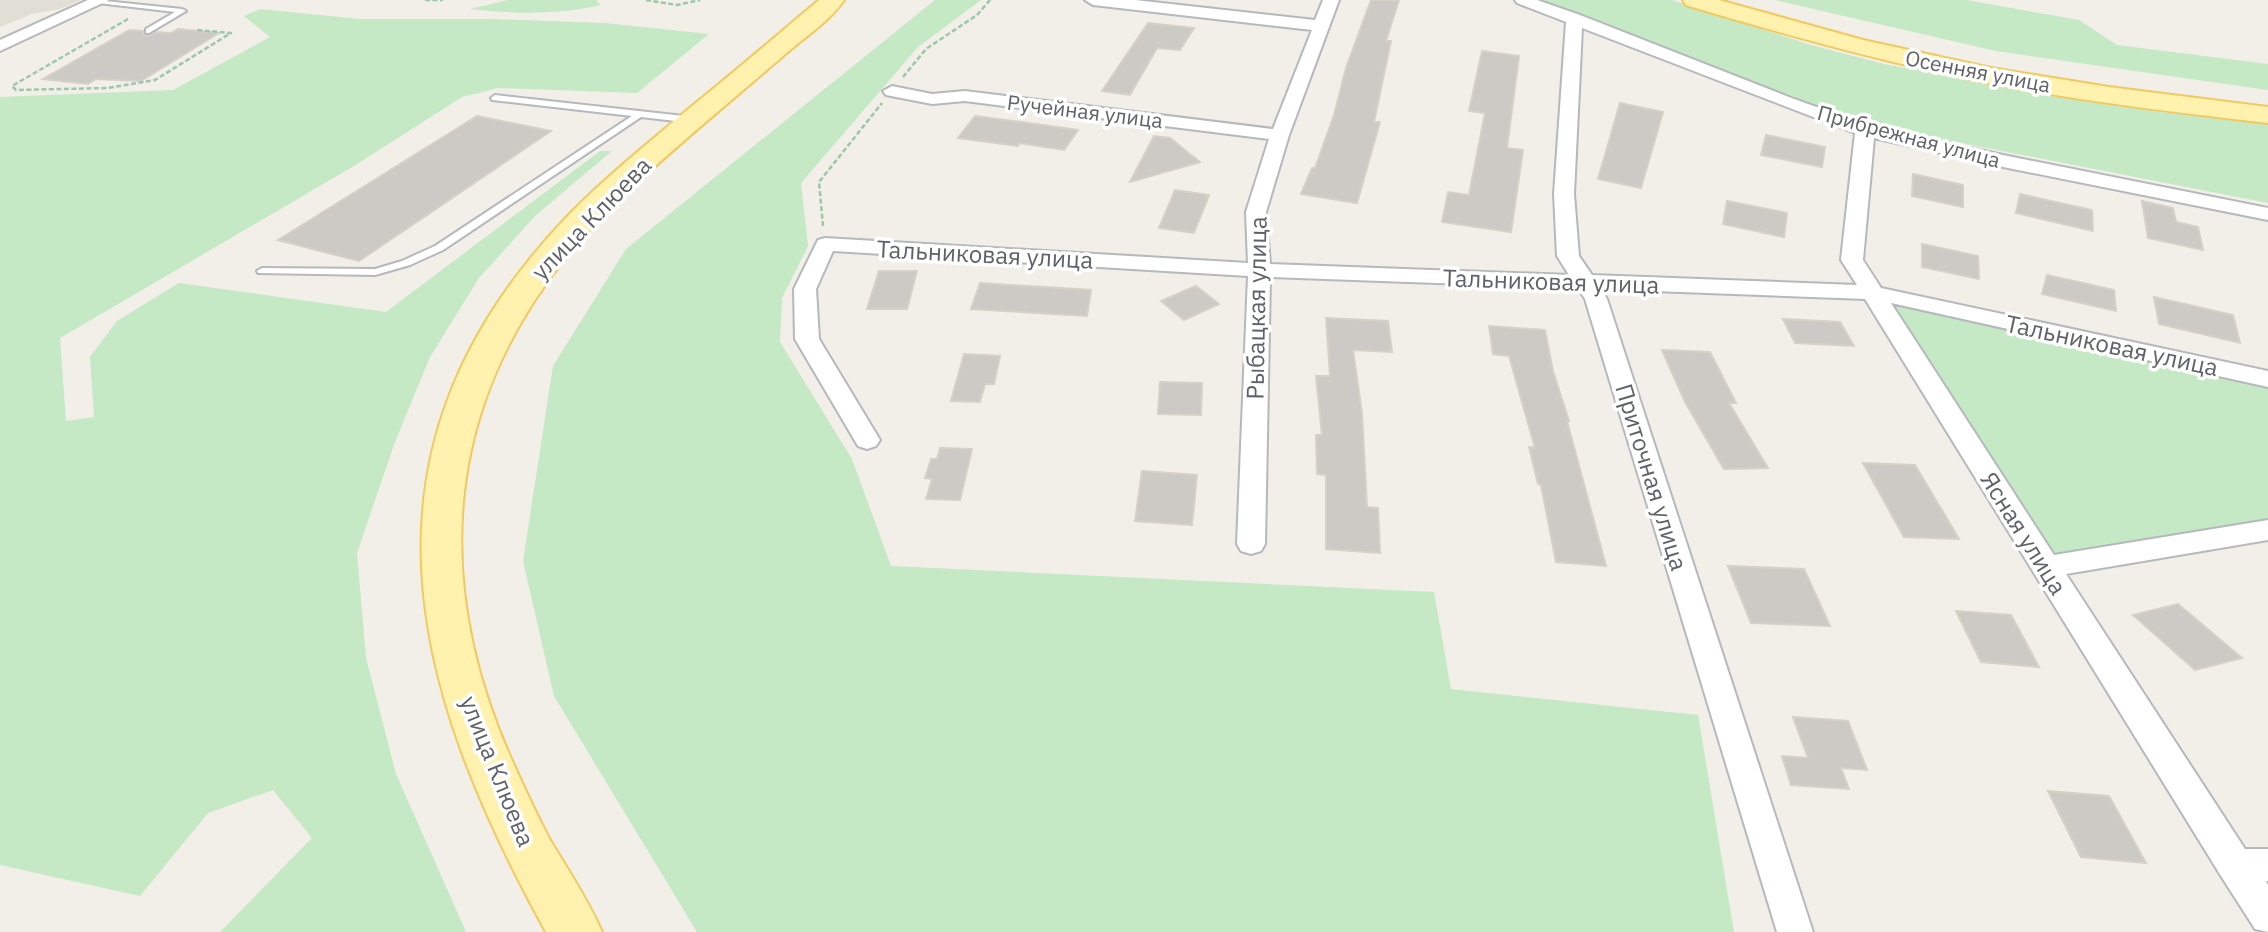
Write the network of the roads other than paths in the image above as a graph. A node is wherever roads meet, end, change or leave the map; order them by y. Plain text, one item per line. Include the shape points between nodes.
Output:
1 (833, 0) edge
2 (1093, 0) edge
3 (1331, 0) edge
4 (1523, 0) edge
5 (1694, 0) edge
6 (1728, 0) edge
7 (100, 1) edge
8 (1574, 18) junction
9 (1323, 26) junction
10 (149, 31) dead end
11 (0, 46) edge
12 (892, 90) road end
13 (495, 97) dead end
14 (2268, 105) edge
15 (640, 114) junction
16 (2268, 115) edge
17 (693, 120) junction
18 (1865, 130) junction
19 (1279, 135) junction
20 (2268, 214) edge
21 (1259, 270) junction
22 (262, 271) dead end
23 (1585, 282) junction
24 (1870, 292) junction
25 (2268, 379) edge
26 (867, 440) dead end
27 (2268, 530) edge
28 (1251, 544) dead end
29 (2046, 567) junction
30 (2233, 865) junction
31 (2268, 865) edge
32 (2268, 917) edge
33 (575, 932) edge
34 (1795, 932) edge

1 - 17 main road, улица Клюева
2 - 9 street
3 - 9 street, Рыбацкая улица
4 - 8 street, Прибрежная улица
5 - 16 main road, Осенняя улица via 1952,68 2119,97
6 - 14 main road, Осенняя улица via 1957,59
7 - 10 lane via 182,11
7 - 11 street
8 - 18 street, Прибрежная улица
8 - 23 street, Приточная улица via 1564,194 1568,256
9 - 19 street, Рыбацкая улица
12 - 19 street, Ручейная улица via 932,99 965,96
13 - 15 lane
15 - 17 lane
15 - 22 lane via 439,248 406,263 375,272
17 - 33 main road, улица Клюева via 564,239 501,321 457,422 442,488 439,563 450,648 480,739 518,829
18 - 20 street, Прибрежная улица
18 - 24 street, Ясная улица via 1852,260
19 - 21 street, Рыбацкая улица via 1255,212
21 - 23 street, Тальниковая улица
21 - 26 street, Тальниковая улица via 825,244 805,289 807,340
21 - 28 street, Рыбацкая улица
23 - 24 street, Тальниковая улица
23 - 34 street, Приточная улица via 1596,299
24 - 25 street, Тальниковая улица
24 - 29 street, Ясная улица
27 - 29 street
29 - 30 street, Ясная улица
30 - 31 street
30 - 32 street, Ясная улица

